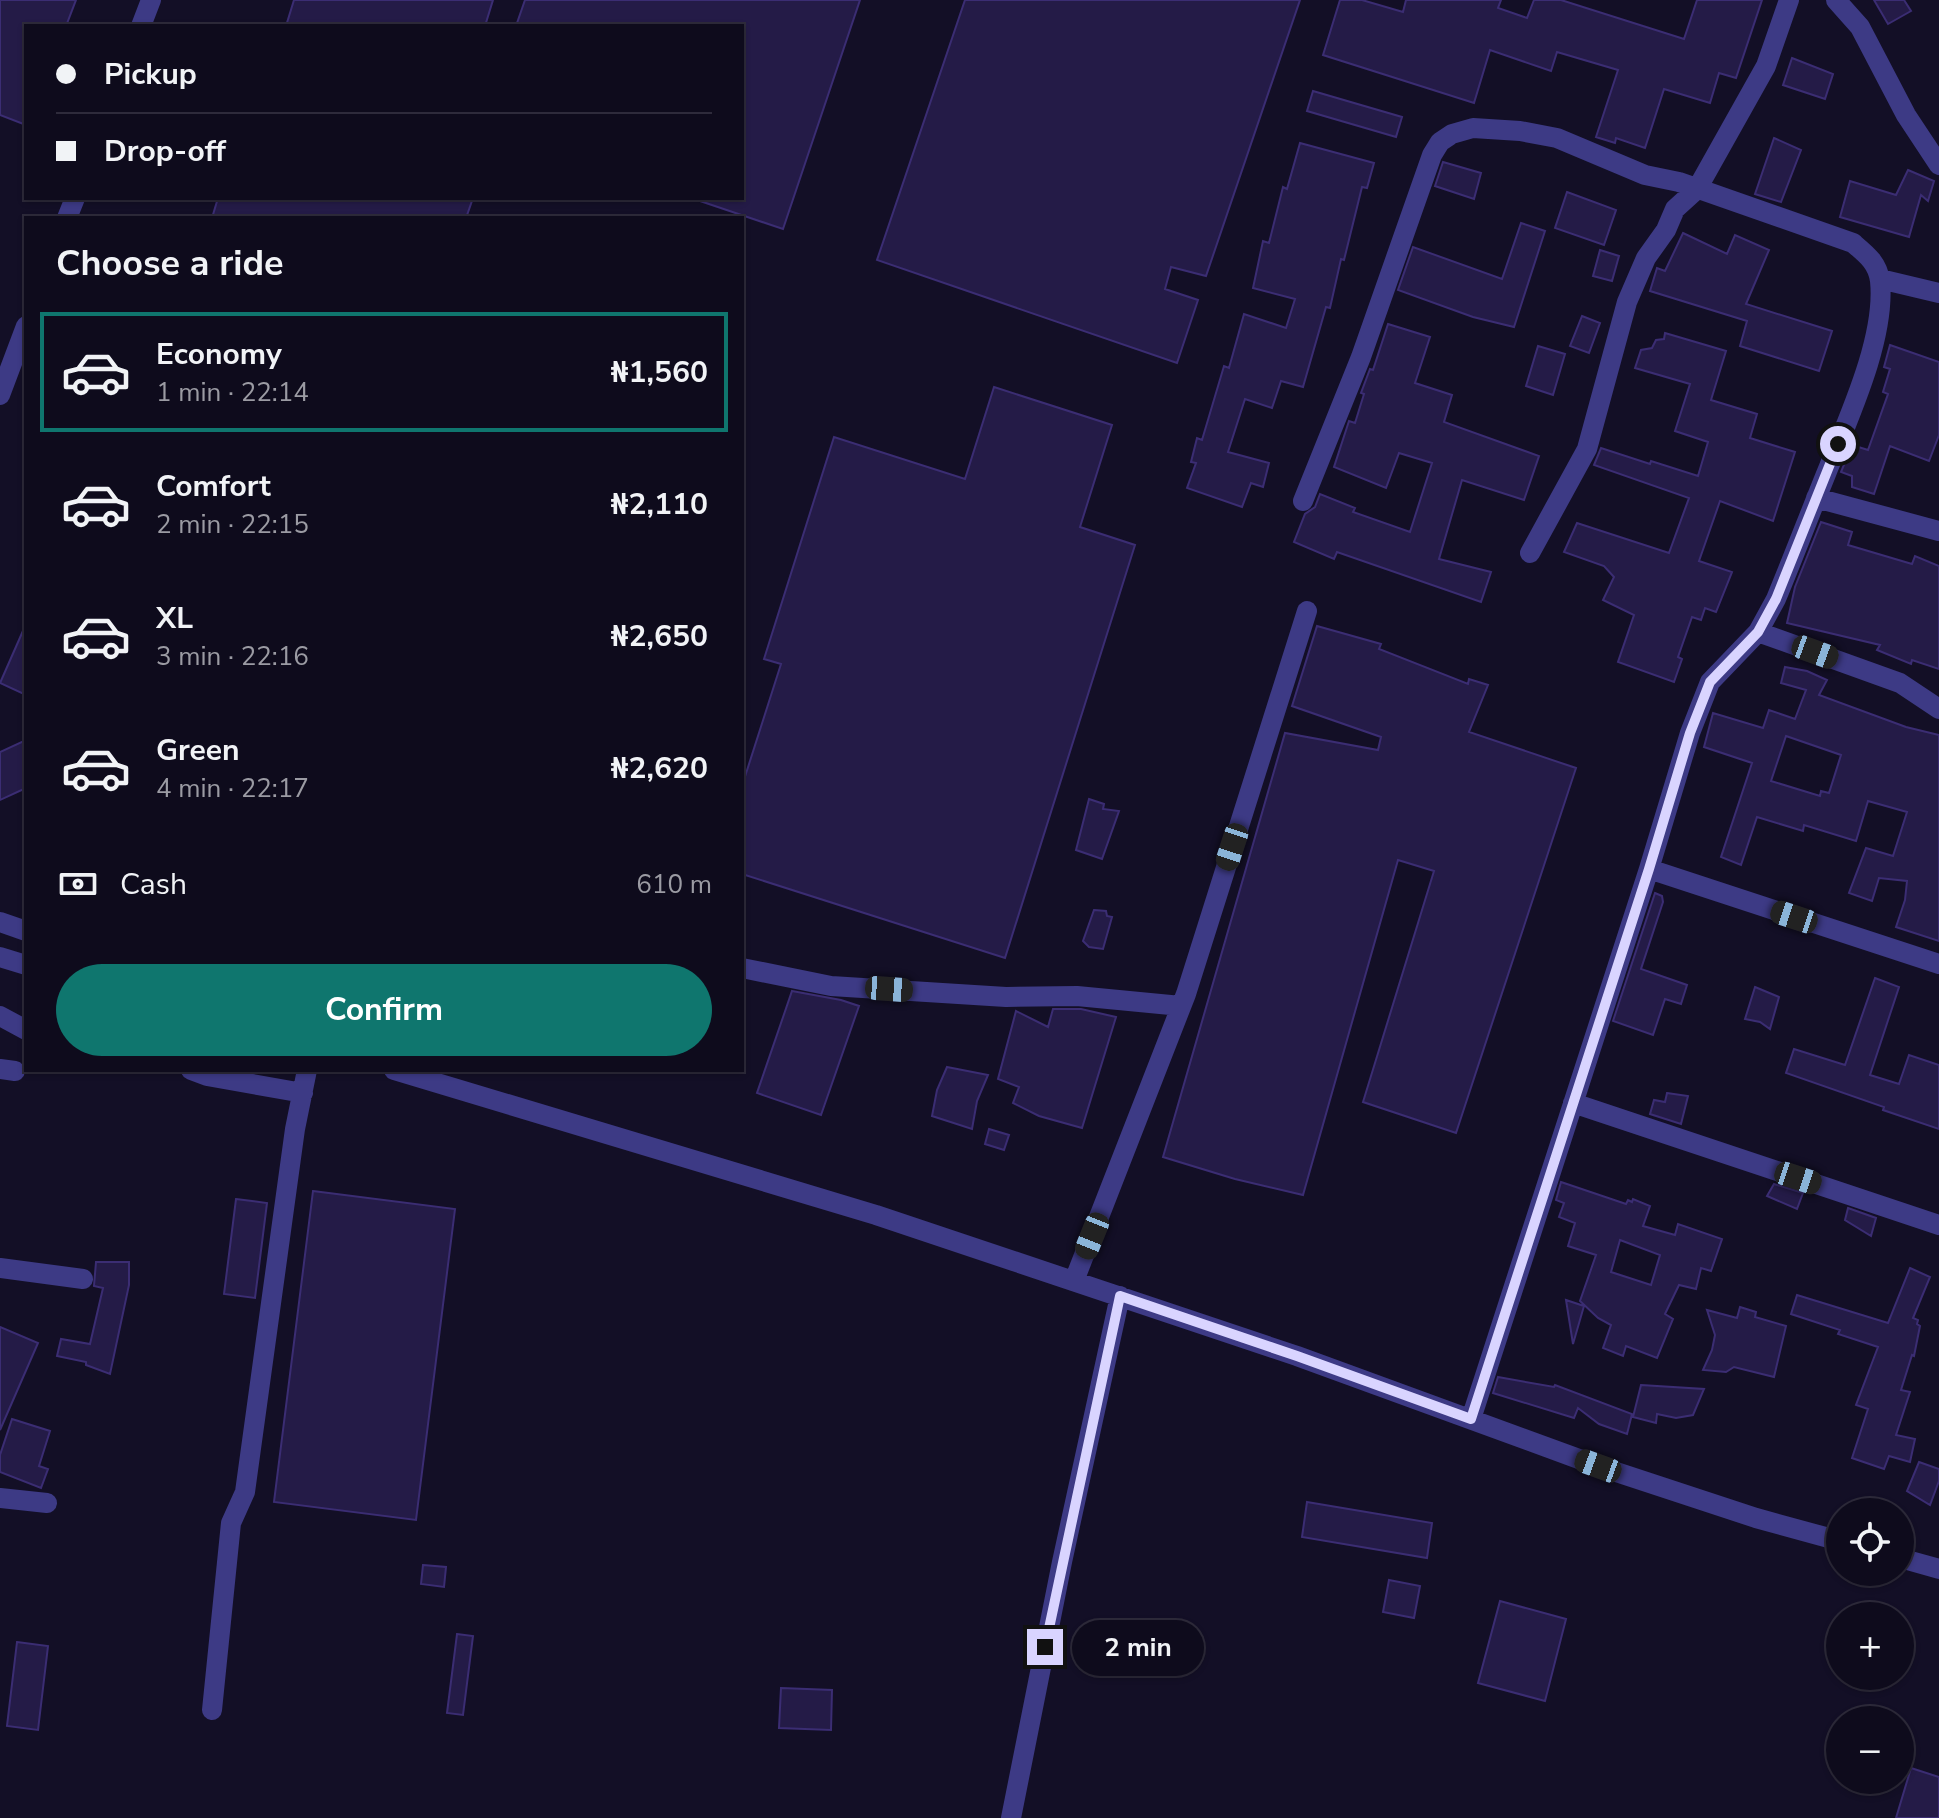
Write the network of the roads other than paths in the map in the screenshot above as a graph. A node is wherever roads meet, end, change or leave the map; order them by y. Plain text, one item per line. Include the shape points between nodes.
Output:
1 (151, 0) edge
2 (1789, 0) edge
3 (1836, 0) edge
4 (142, 24) edge
5 (1939, 165) edge
6 (1697, 189) junction
7 (1880, 279) junction
8 (1939, 293) edge
9 (24, 331) edge
10 (0, 395) edge
11 (1816, 498) junction
12 (1303, 501) dead end
13 (1939, 531) edge
14 (1530, 553) dead end
15 (1307, 611) dead end
16 (1758, 632) junction
17 (1939, 709) edge
18 (1649, 869) junction
19 (0, 922) edge
20 (24, 930) edge
21 (0, 957) edge
22 (24, 964) edge
23 (1939, 964) edge
24 (744, 968) edge
25 (1181, 1006) junction
26 (0, 1016) edge
27 (24, 1029) edge
28 (196, 1072) edge
29 (307, 1072) edge
30 (401, 1072) edge
31 (303, 1093) junction
32 (1573, 1103) junction
33 (1939, 1225) edge
34 (0, 1268) edge
35 (83, 1279) dead end
36 (1074, 1281) junction
37 (1120, 1296) junction
38 (1471, 1419) junction
39 (0, 1498) edge
40 (47, 1503) dead end
41 (1826, 1537) edge
42 (1914, 1562) edge
43 (1939, 1569) edge
44 (212, 1710) dead end
45 (1011, 1818) edge

1 - 4 street
2 - 6 street via 1766,66
3 - 5 street via 1860,27
6 - 7 street via 1853,243 1874,261
6 - 12 street via 1645,175 1557,138 1520,131 1473,128 1440,142
6 - 14 street via 1675,209 1646,258 1627,302 1587,449
7 - 8 street
7 - 11 street via 1875,332 1859,391
9 - 10 street
11 - 13 street
11 - 16 street
15 - 25 street
16 - 17 street via 1900,683
16 - 18 street via 1710,682
18 - 23 street
18 - 32 street
19 - 20 street
21 - 22 street
24 - 25 street via 831,986 1077,996
25 - 36 street
26 - 27 street
28 - 31 street
29 - 31 street
30 - 36 street via 876,1215
31 - 44 street via 245,1492 231,1523
32 - 33 street
32 - 38 street
34 - 35 street
36 - 37 street
37 - 38 street
37 - 45 street
38 - 41 street via 1612,1471
39 - 40 street
42 - 43 street

